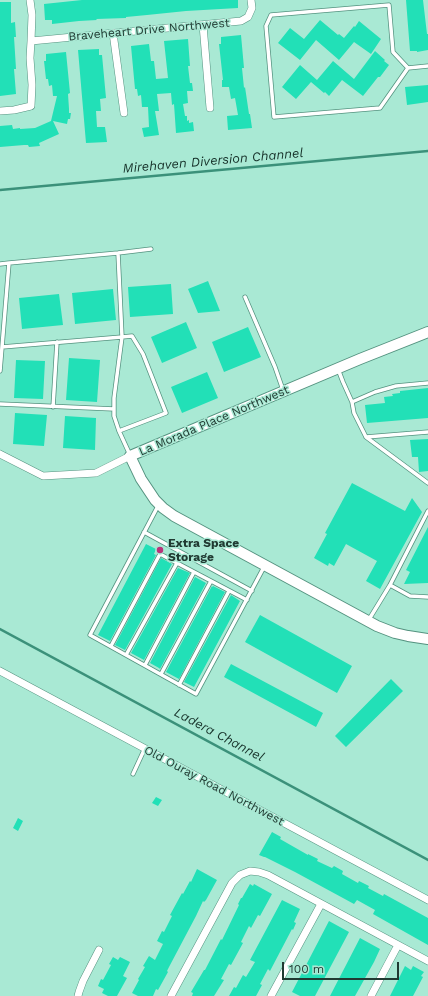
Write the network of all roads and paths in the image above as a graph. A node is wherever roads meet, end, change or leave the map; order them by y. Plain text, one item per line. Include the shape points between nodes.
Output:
1 (30, 0) edge
2 (251, 0) edge
3 (203, 25) junction
4 (113, 33) junction
5 (31, 41) junction
6 (428, 66) edge
7 (408, 68) junction
8 (210, 108) dead end
9 (0, 111) edge
10 (124, 113) dead end
11 (151, 250) dead end
12 (118, 252) junction
13 (9, 263) junction
14 (0, 264) edge
15 (245, 297) dead end
16 (428, 332) edge
17 (122, 337) junction
18 (58, 342) junction
19 (2, 347) junction
20 (338, 368) junction
21 (0, 370) edge
22 (428, 383) edge
23 (284, 391) junction
24 (352, 402) junction
25 (0, 404) edge
26 (53, 407) junction
27 (114, 409) junction
28 (119, 431) junction
29 (428, 432) edge
30 (366, 437) junction
31 (0, 454) edge
32 (130, 456) junction
33 (428, 483) edge
34 (159, 504) junction
35 (428, 511) edge
36 (144, 532) junction
37 (177, 563) junction
38 (265, 566) junction
39 (194, 572) junction
40 (211, 581) junction
41 (390, 585) junction
42 (229, 591) junction
43 (252, 591) junction
44 (428, 597) edge
45 (247, 600) junction
46 (368, 622) junction
47 (428, 639) edge
48 (111, 646) junction
49 (126, 655) junction
50 (145, 665) junction
51 (0, 671) edge
52 (161, 674) junction
53 (179, 684) junction
54 (145, 748) junction
55 (132, 774) dead end
56 (428, 900) edge
57 (321, 904) junction
58 (398, 946) junction
59 (99, 950) dead end
60 (428, 961) edge
61 (78, 996) edge
62 (171, 996) edge
63 (271, 996) edge
64 (371, 996) edge

1 - 5 street
2 - 3 street, Braveheart Drive Northwest via 252,8 248,17 241,22
3 - 4 street, Braveheart Drive Northwest
3 - 8 street
4 - 5 street, Braveheart Drive Northwest
4 - 10 street
5 - 9 street via 31,106
6 - 7 lane
7 - 7 lane via 393,52 389,5 271,15 266,26 274,117 380,108
11 - 12 lane
12 - 13 lane
12 - 17 lane
13 - 14 lane
13 - 19 lane
15 - 23 lane
16 - 20 street, La Morada Place Northwest
17 - 18 lane
17 - 27 lane
17 - 28 lane via 132,336 143,354 166,413
18 - 19 lane
18 - 26 lane
19 - 21 lane
20 - 23 street, La Morada Place Northwest
20 - 24 lane
22 - 24 lane via 396,386
23 - 32 street, La Morada Place Northwest
24 - 30 lane via 354,413
25 - 26 lane
26 - 27 lane
27 - 28 lane
28 - 32 lane
29 - 30 lane
30 - 33 lane
31 - 32 street, La Morada Place Northwest via 43,476 96,473
32 - 34 street via 146,489
34 - 36 lane
34 - 38 street via 184,522
35 - 41 lane
36 - 43 lane
36 - 48 lane via 90,635
37 - 39 lane
37 - 48 lane via 160,554
37 - 49 lane
38 - 43 lane
38 - 46 street
39 - 40 lane
39 - 50 lane
40 - 42 lane
40 - 52 lane
41 - 44 lane via 410,596
41 - 46 lane
42 - 45 lane
42 - 53 lane
43 - 45 lane
45 - 53 lane via 196,694
46 - 47 street via 395,633
48 - 49 lane
49 - 50 lane
50 - 52 lane
51 - 54 street, Old Ouray Road Northwest
52 - 53 lane
54 - 55 lane
54 - 56 street, Old Ouray Road Northwest
57 - 58 street
57 - 62 street via 264,873 245,873 235,879
57 - 63 street
58 - 60 street
58 - 64 street
59 - 61 street via 82,981

